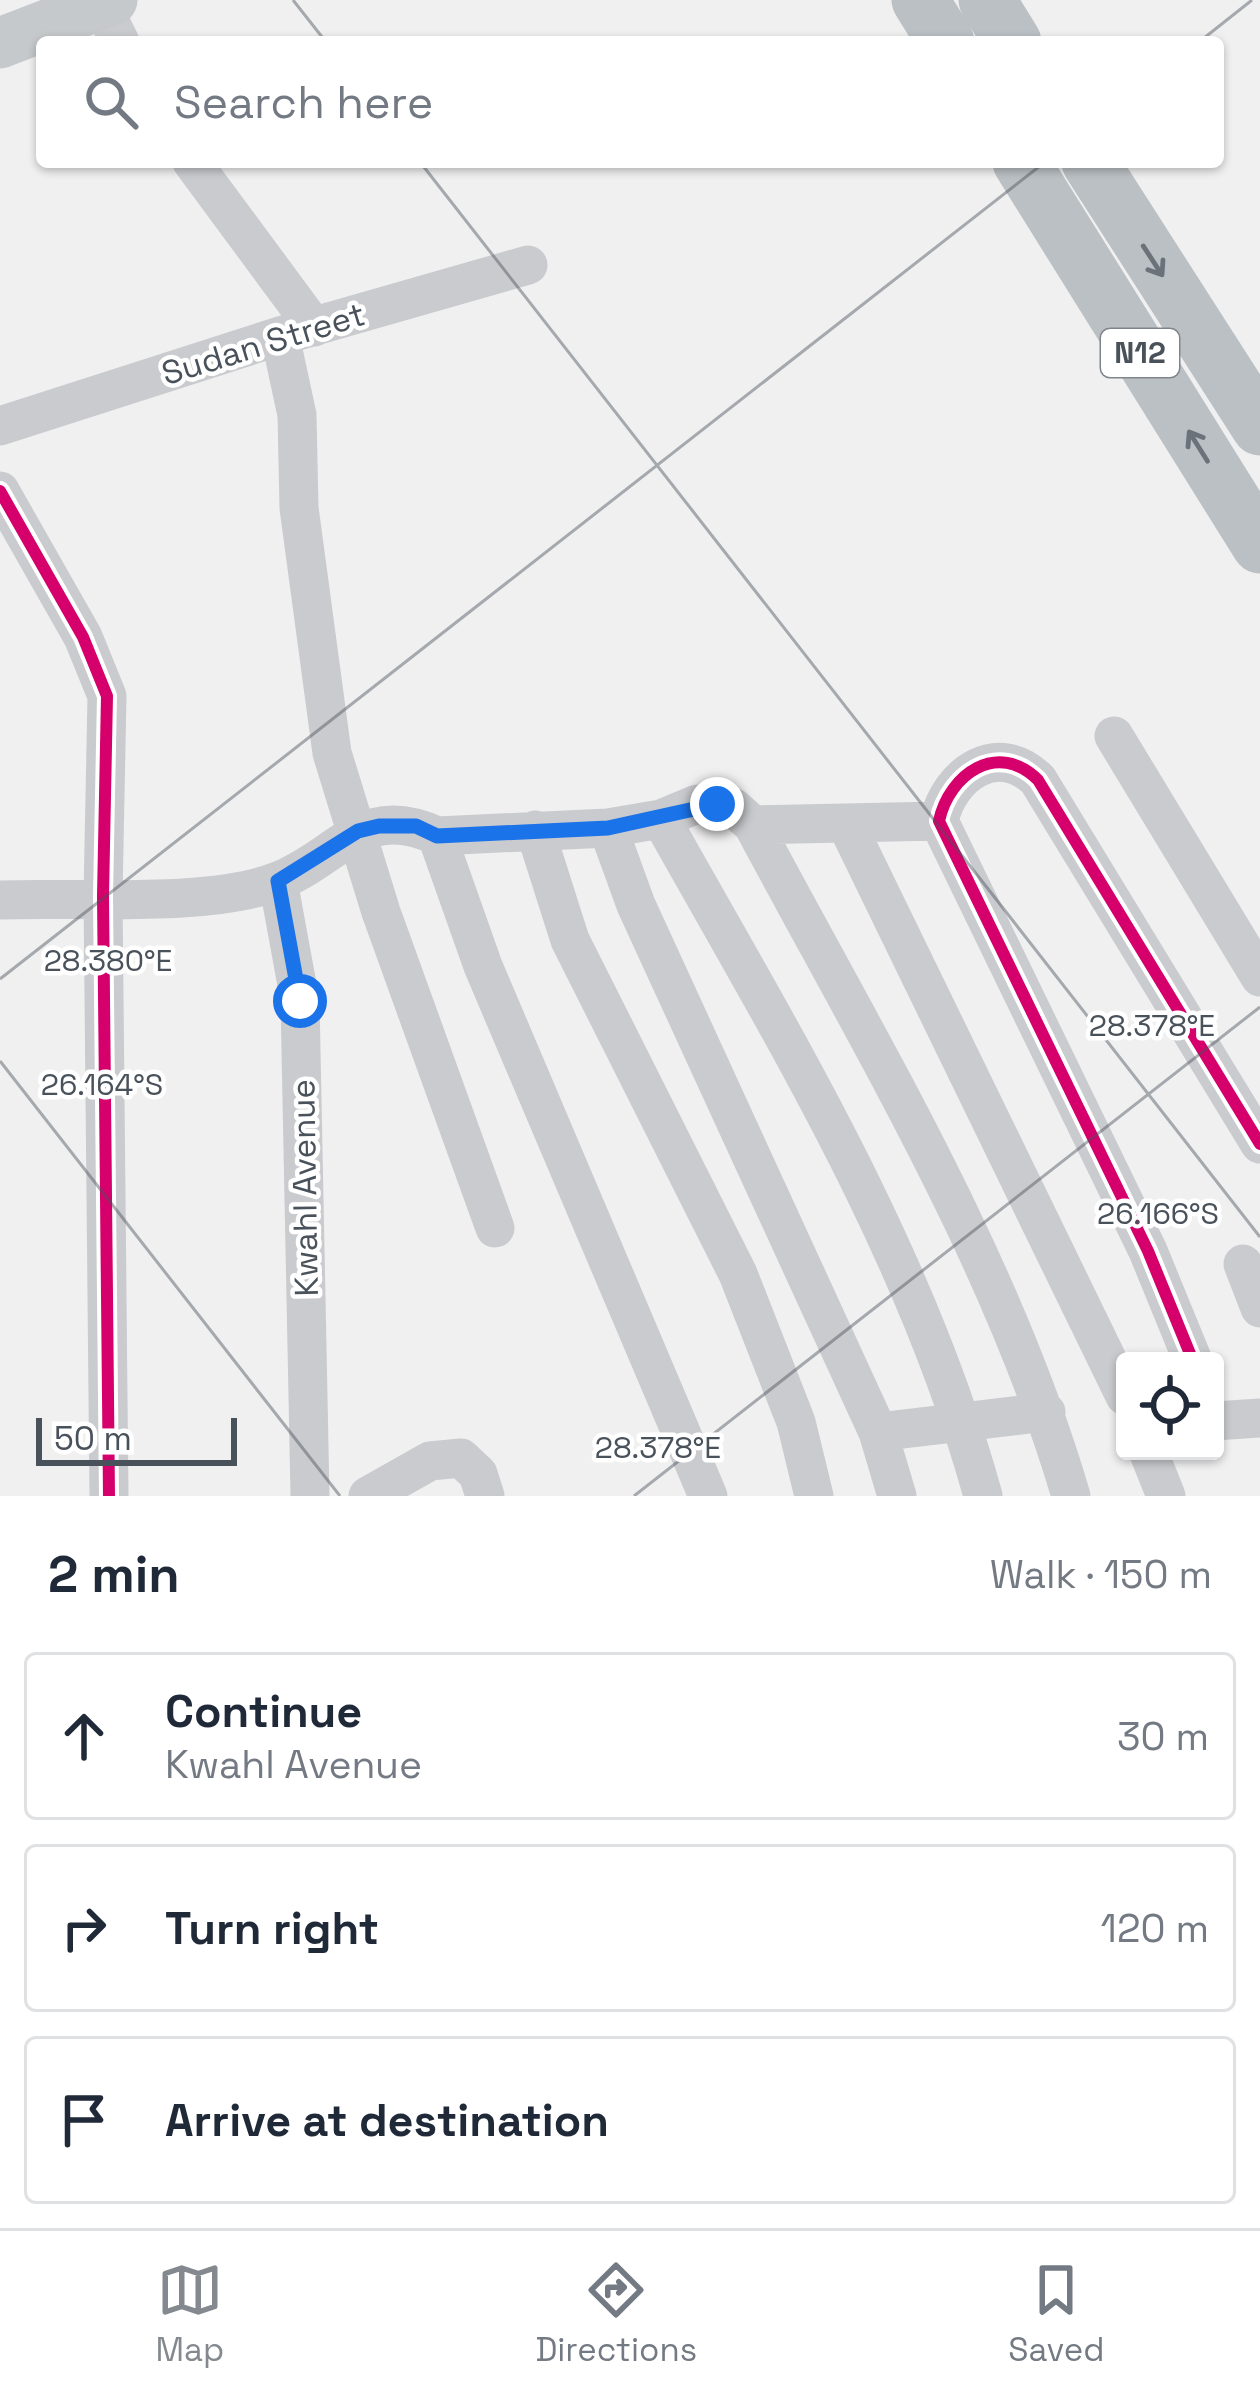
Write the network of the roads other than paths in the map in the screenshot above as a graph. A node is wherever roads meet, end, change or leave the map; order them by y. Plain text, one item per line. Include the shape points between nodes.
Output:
1 (920, 0) edge
2 (986, 0) edge
3 (111, 15) edge
4 (942, 36) edge
5 (1009, 36) edge
6 (0, 43) edge
7 (197, 168) edge
8 (1025, 168) edge
9 (1094, 168) edge
10 (528, 265) dead end
11 (297, 331) junction
12 (0, 426) edge
13 (1260, 427) edge
14 (0, 491) edge
15 (1260, 545) edge
16 (1114, 736) dead end
17 (661, 818) junction
18 (939, 821) junction
19 (753, 825) junction
20 (848, 825) junction
21 (608, 828) junction
22 (535, 830) junction
23 (358, 831) junction
24 (437, 836) junction
25 (278, 881) junction
26 (103, 896) junction
27 (0, 900) edge
28 (1260, 977) edge
29 (1260, 1144) edge
30 (495, 1228) dead end
31 (1243, 1264) dead end
32 (1260, 1307) edge
33 (1188, 1352) edge
34 (1116, 1377) edge
35 (1046, 1412) junction
36 (963, 1422) junction
37 (878, 1432) junction
38 (1152, 1460) edge
39 (109, 1496) edge
40 (310, 1496) edge
41 (368, 1496) edge
42 (485, 1496) edge
43 (708, 1496) edge
44 (814, 1496) edge
45 (897, 1496) edge
46 (983, 1496) edge
47 (1071, 1496) edge
48 (1166, 1496) edge

1 - 4 highway
2 - 5 highway
3 - 6 main road
7 - 11 street
15 -> 8 highway, N12
9 -> 13 highway, N12
10 - 11 street, Sudan Street
11 - 12 street, Sudan Street
11 - 23 street via 299,508 323,706
14 - 26 street via 83,637 106,696
16 - 28 street
17 - 19 street via 717,804
17 - 21 street
17 - 36 street via 845,1148
18 - 20 street
18 - 29 street via 950,788 984,764 1012,763 1038,780
18 - 33 street via 1148,1250
19 - 20 street
19 - 35 street via 956,1204
20 - 34 street
21 - 22 street
21 - 37 street
22 - 24 street
22 - 44 street via 570,940 738,1274 796,1423
23 - 24 street via 396,824
23 - 25 street
23 - 30 street
24 - 43 street via 483,966
25 - 26 street via 171,898
25 - 40 street, Kwahl Avenue via 300,1001
26 - 27 street
26 - 39 street
31 - 32 street
35 - 36 street
35 - 47 street
36 - 37 street
36 - 46 street
37 - 45 street
38 - 48 street
41 - 42 street via 444,1458 461,1458

